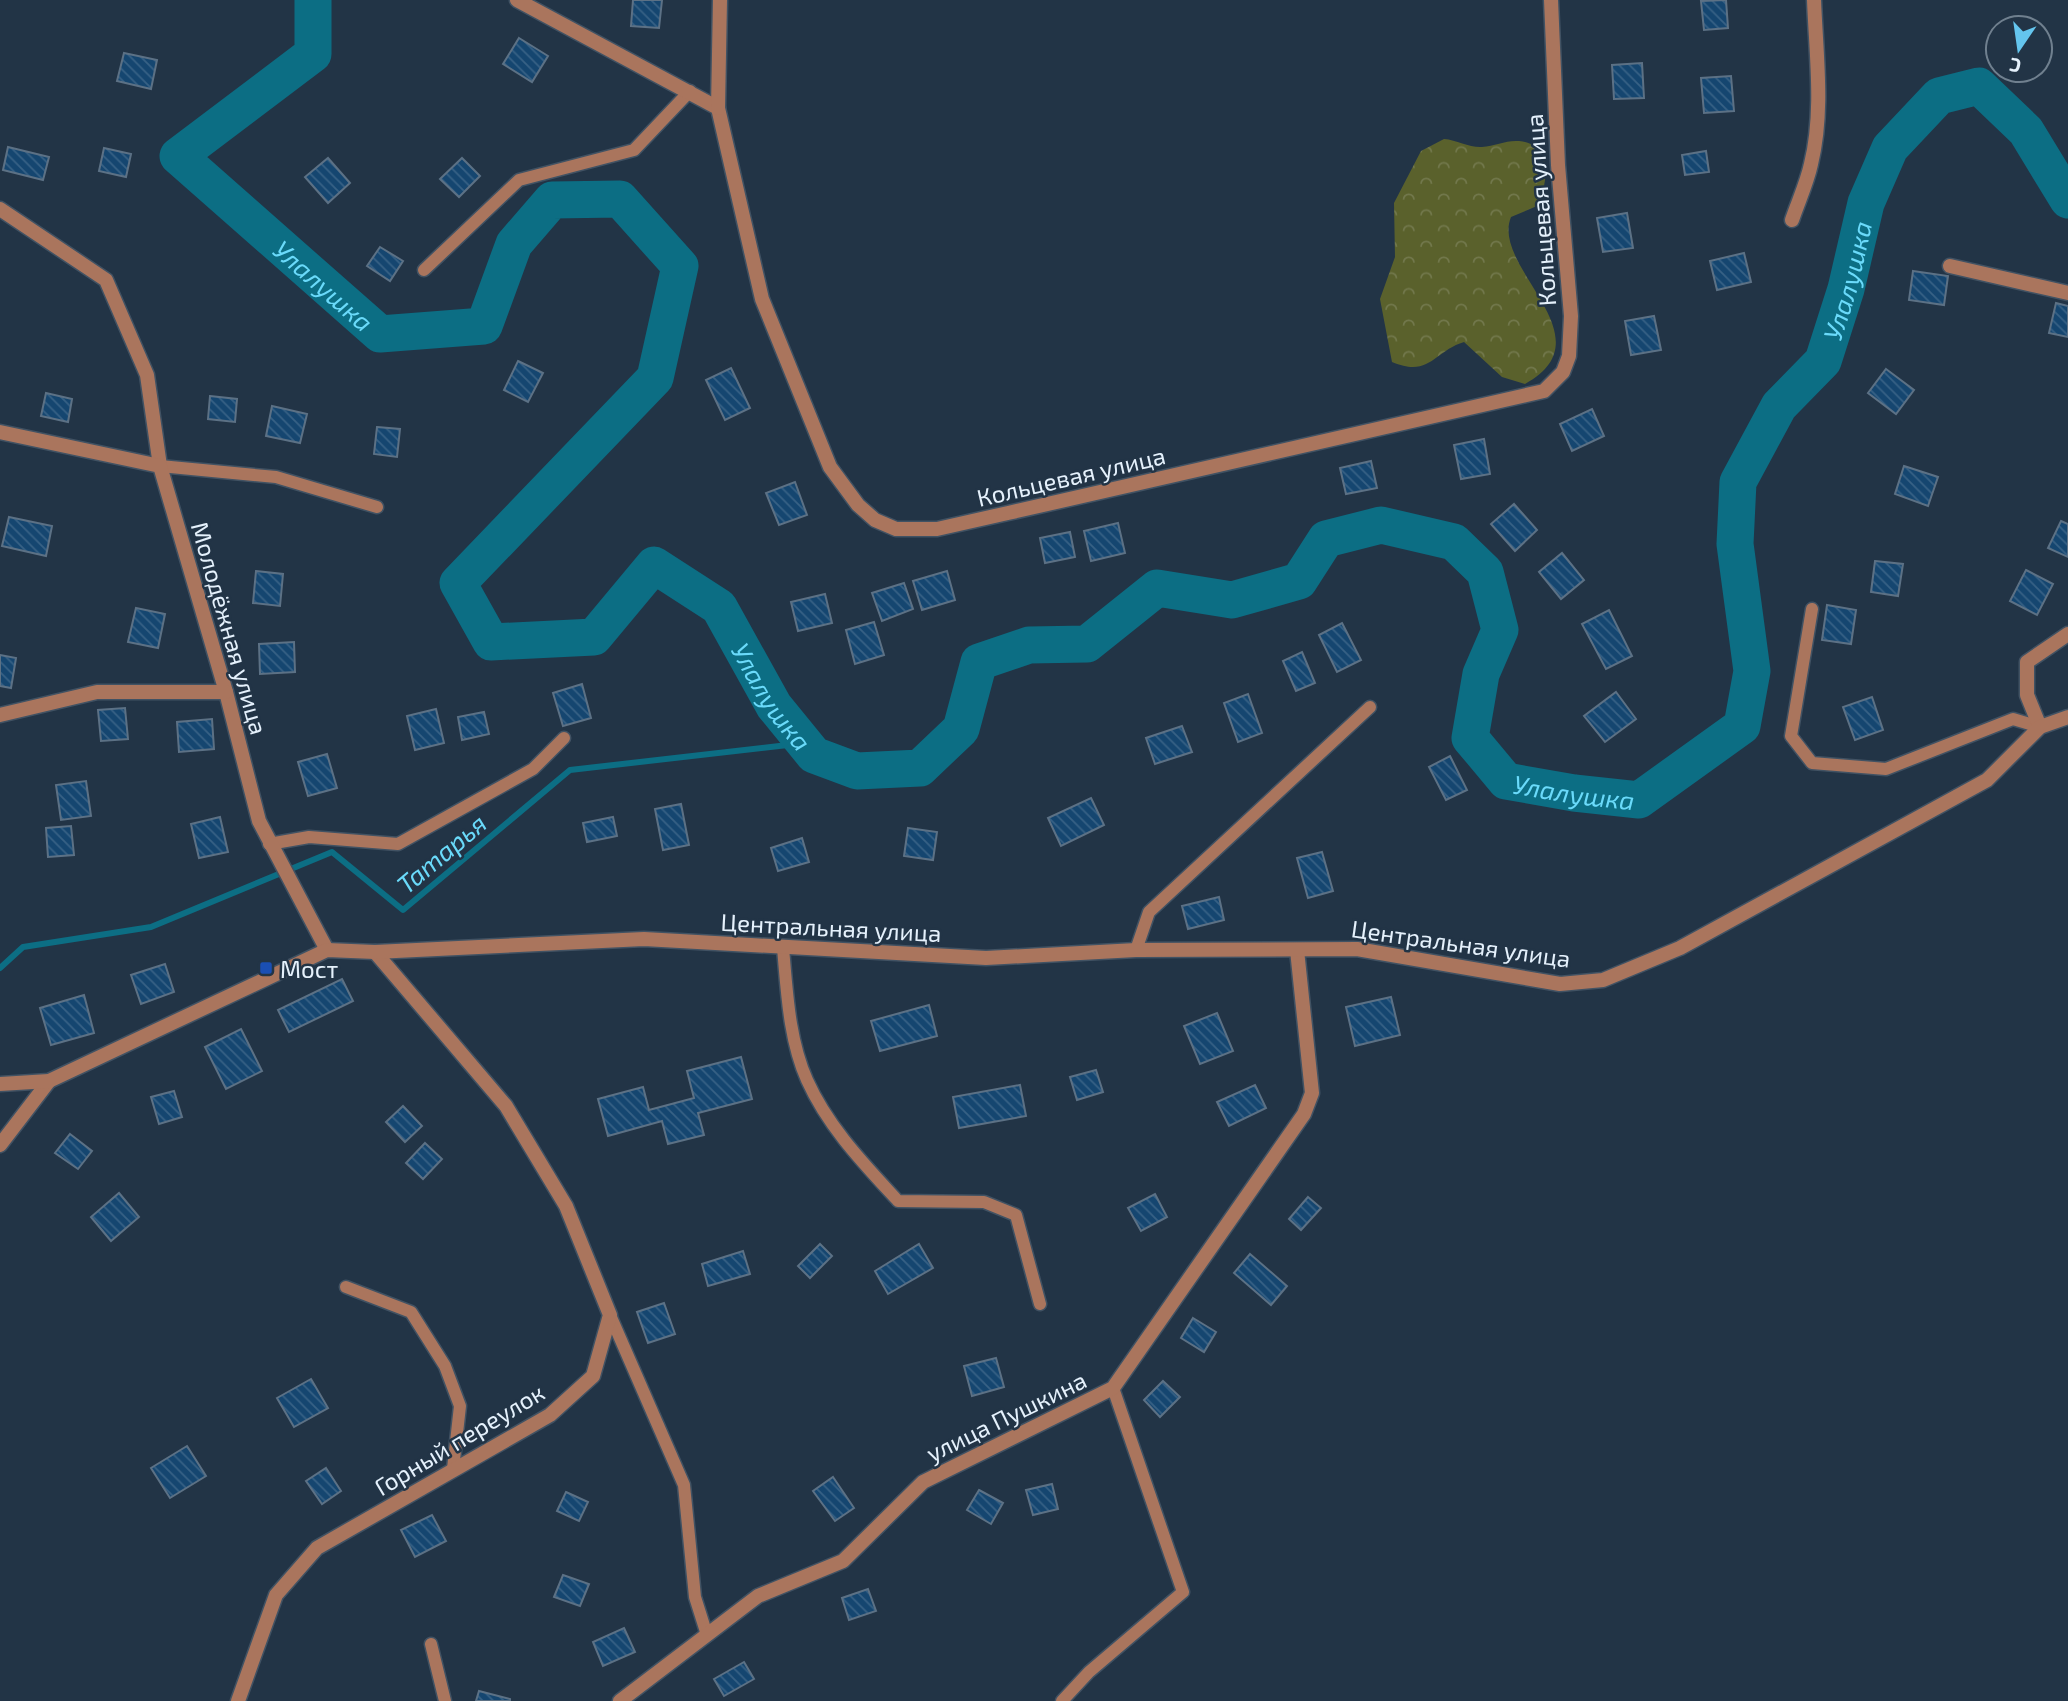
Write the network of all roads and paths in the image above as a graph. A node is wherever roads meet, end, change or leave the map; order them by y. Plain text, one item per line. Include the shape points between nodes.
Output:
1 (517, 0) edge
2 (720, 0) edge
3 (1551, 0) edge
4 (1814, 0) edge
5 (690, 91) junction
6 (718, 108) junction
7 (0, 209) edge
8 (1792, 220) dead end
9 (1950, 266) dead end
10 (424, 270) dead end
11 (2068, 293) edge
12 (0, 432) edge
13 (160, 466) junction
14 (377, 508) dead end
15 (1812, 609) dead end
16 (2068, 634) edge
17 (226, 692) junction
18 (1370, 707) dead end
19 (0, 715) edge
20 (2068, 717) edge
21 (2040, 727) junction
22 (564, 738) dead end
23 (273, 850) junction
24 (783, 948) junction
25 (327, 950) junction
26 (1136, 950) junction
27 (1297, 950) junction
28 (375, 952) junction
29 (49, 1081) junction
30 (0, 1084) edge
31 (0, 1145) edge
32 (346, 1287) dead end
33 (1040, 1304) dead end
34 (610, 1315) junction
35 (1113, 1388) junction
36 (453, 1469) junction
37 (707, 1635) junction
38 (431, 1644) dead end
39 (238, 1701) edge
40 (445, 1701) edge
41 (620, 1701) edge
42 (1062, 1701) edge

1 - 5 street
2 - 6 street, Кольцевая улица
3 - 6 street, Кольцевая улица via 1571,316 1569,356 1563,372 1544,391 937,529 896,528 875,520 830,467 762,299
4 - 8 street via 1816,126 1811,164
5 - 6 street
5 - 10 lane via 634,150 519,180
7 - 13 street, Молодёжная улица via 106,280 147,375
9 - 11 street
12 - 13 street
13 - 14 lane via 276,477
13 - 17 street, Молодёжная улица
15 - 21 lane via 1791,736 1812,763 1886,769 2013,719
16 - 21 street via 2027,663 2026,695
17 - 19 street via 97,692
17 - 23 street, Молодёжная улица via 259,821
18 - 26 lane via 1149,912
20 - 21 street
21 - 27 street, Центральная улица via 1987,780 1679,948 1603,980 1560,984 1381,952
22 - 23 lane via 533,769 398,844 309,837
23 - 25 street, Молодёжная улица
24 - 26 street, Центральная улица via 986,958
24 - 28 street, Центральная улица via 644,939
24 - 33 lane via 789,1015 807,1080 847,1145 898,1201 984,1202 1016,1215
25 - 28 street, Центральная улица
25 - 29 street, Центральная улица
26 - 27 street, Центральная улица
27 - 35 street, улица Пушкина via 1312,1093 1304,1114
28 - 34 street via 506,1105 566,1206
29 - 30 street, Центральная улица
29 - 31 street
32 - 36 lane via 411,1312 445,1366 460,1406
34 - 36 street, Горный переулок via 593,1376 550,1415
34 - 37 lane via 684,1485 695,1597
35 - 37 street, улица Пушкина via 923,1482 844,1561 758,1595
35 - 42 lane via 1183,1592
36 - 39 street, Горный переулок via 317,1548 276,1595
37 - 41 street, улица Пушкина
38 - 40 lane

